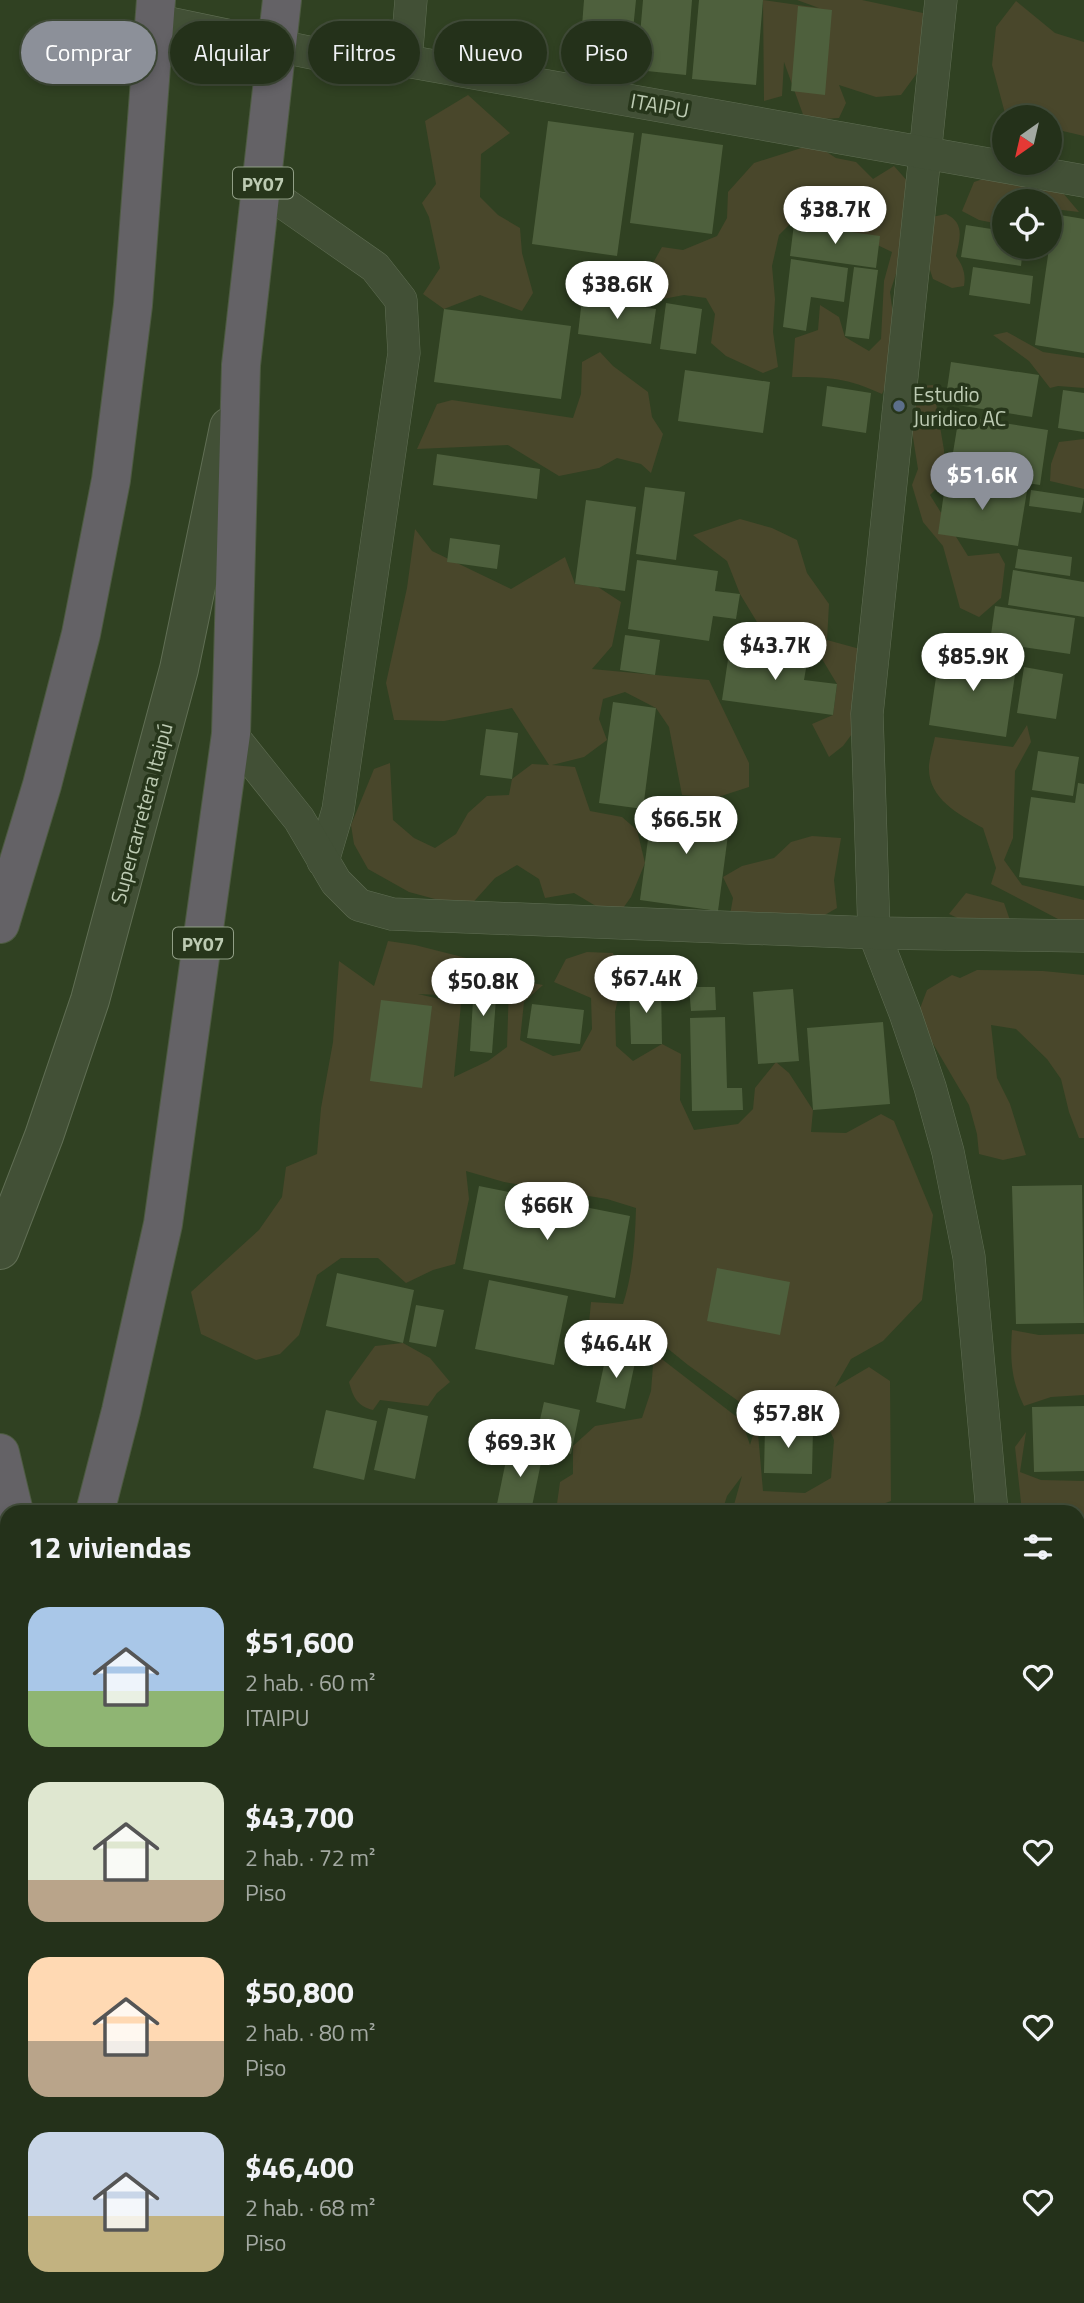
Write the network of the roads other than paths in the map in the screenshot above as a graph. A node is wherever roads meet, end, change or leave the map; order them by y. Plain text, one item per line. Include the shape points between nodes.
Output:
1 (282, 0) edge
2 (411, 0) edge
3 (941, 0) edge
4 (155, 10) edge
5 (194, 21) edge
6 (281, 21) edge
7 (409, 21) edge
8 (274, 84) edge
9 (536, 84) edge
10 (926, 152) junction
11 (1084, 181) edge
12 (262, 188) junction
13 (241, 365) junction
14 (231, 734) junction
15 (323, 861) junction
16 (0, 924) edge
17 (874, 933) junction
18 (1084, 936) edge
19 (0, 1250) edge
20 (0, 1453) edge
21 (12, 1505) edge
22 (97, 1505) edge
23 (991, 1505) edge

1 - 6 highway, PY07
2 - 7 street
3 - 10 street
4 - 5 street, ITAIPU
4 - 16 highway via 133,305 110,480 81,634
8 - 12 highway, PY07
9 - 10 street, ITAIPU
10 - 11 street, ITAIPU
10 - 17 street via 867,714
12 - 13 highway, PY07
12 - 15 street via 375,267 401,300 404,353 338,810
13 - 14 highway, PY07
13 - 19 street, Supercarretera Itaipú via 179,669 94,987
14 - 15 street via 299,819
14 - 22 highway, PY07 via 163,1224
15 - 17 street via 359,905 392,914
17 - 18 street
17 - 23 street via 905,1013 948,1152 969,1257
20 - 21 highway

